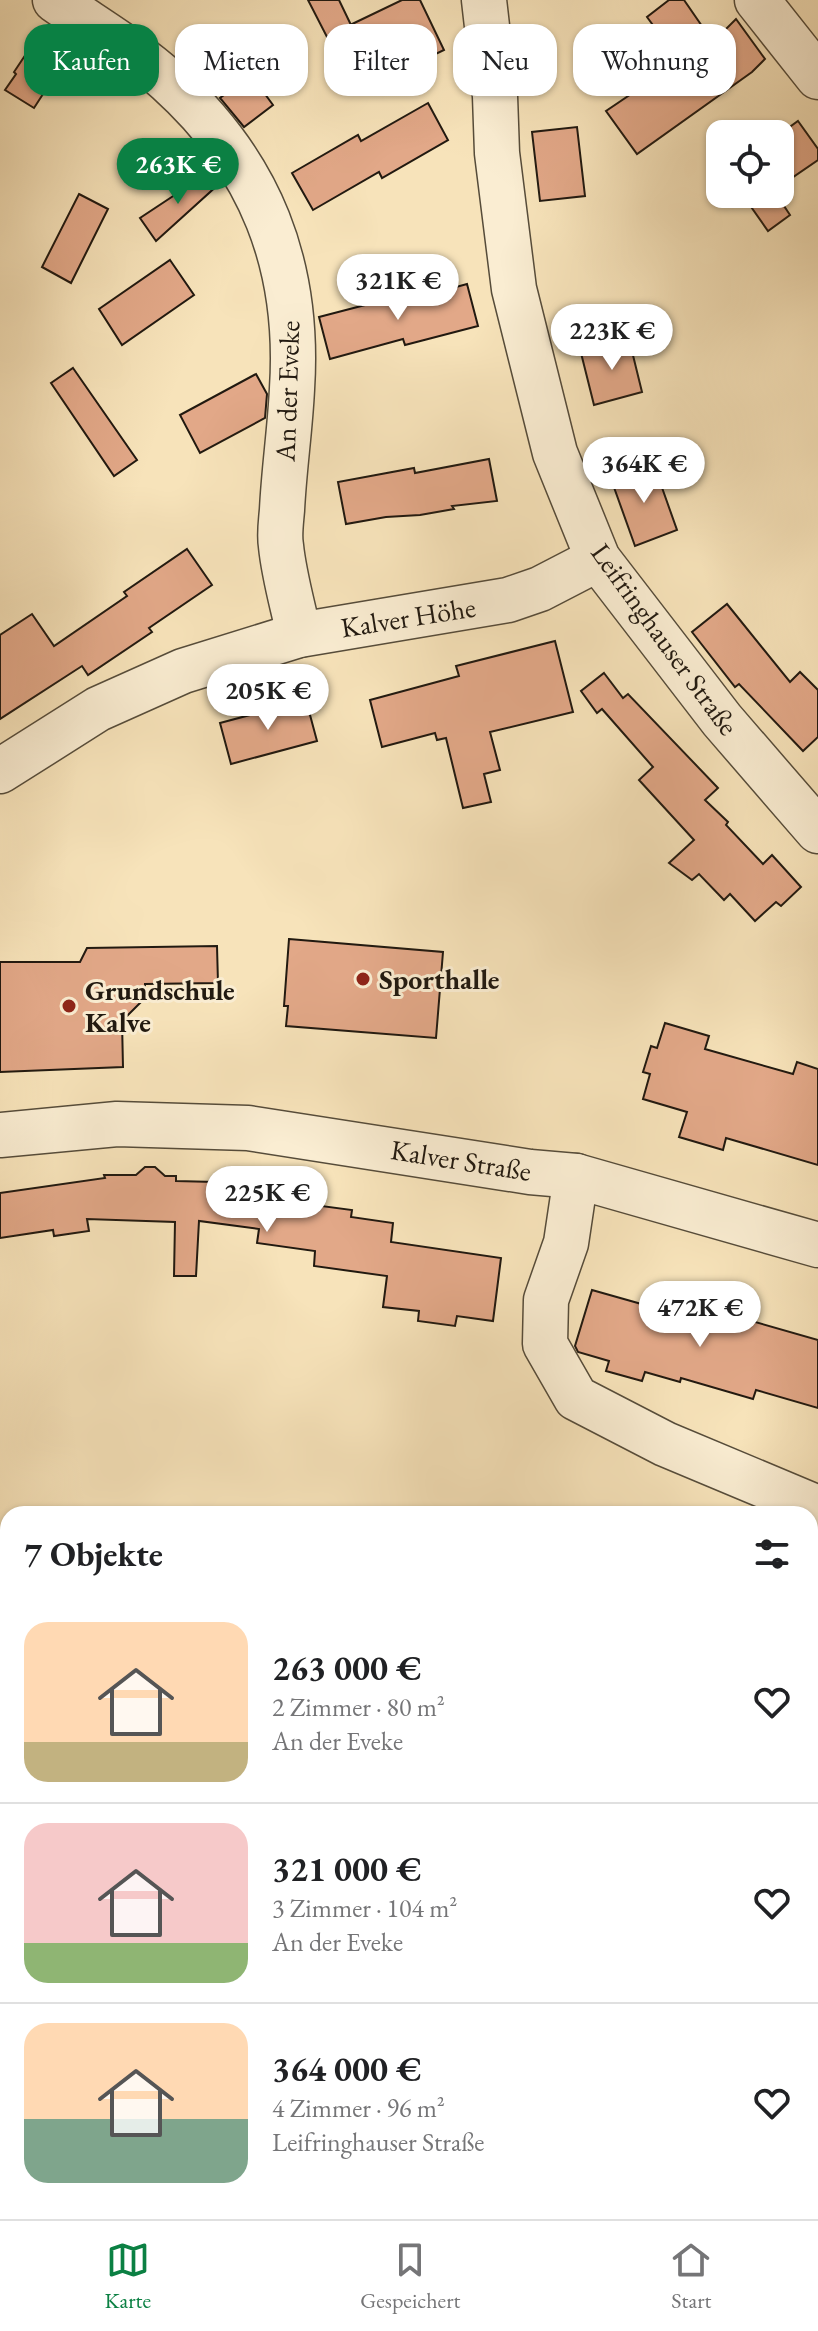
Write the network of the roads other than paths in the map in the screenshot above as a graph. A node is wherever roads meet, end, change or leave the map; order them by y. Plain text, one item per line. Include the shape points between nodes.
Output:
1 (55, 0) edge
2 (484, 0) edge
3 (757, 0) edge
4 (818, 77) edge
5 (598, 559) junction
6 (299, 635) junction
7 (0, 771) edge
8 (818, 831) edge
9 (0, 1135) edge
10 (576, 1176) junction
11 (818, 1245) edge
12 (813, 1506) edge

1 - 6 street, An der Eveke via 166,79 207,119 243,168 273,231 290,310 292,387 280,545
2 - 5 street, Leifringhauser Straße via 514,289 555,453
3 - 4 street
5 - 6 street, Kalver Höhe via 508,600
5 - 8 street, Leifringhauser Straße via 722,720
6 - 7 street, Kalver Höhe via 132,692
9 - 10 street, Kalver Straße via 117,1124 248,1128
10 - 11 street, Kalver Straße
10 - 12 street via 566,1243 546,1300 545,1344 576,1398 665,1444

